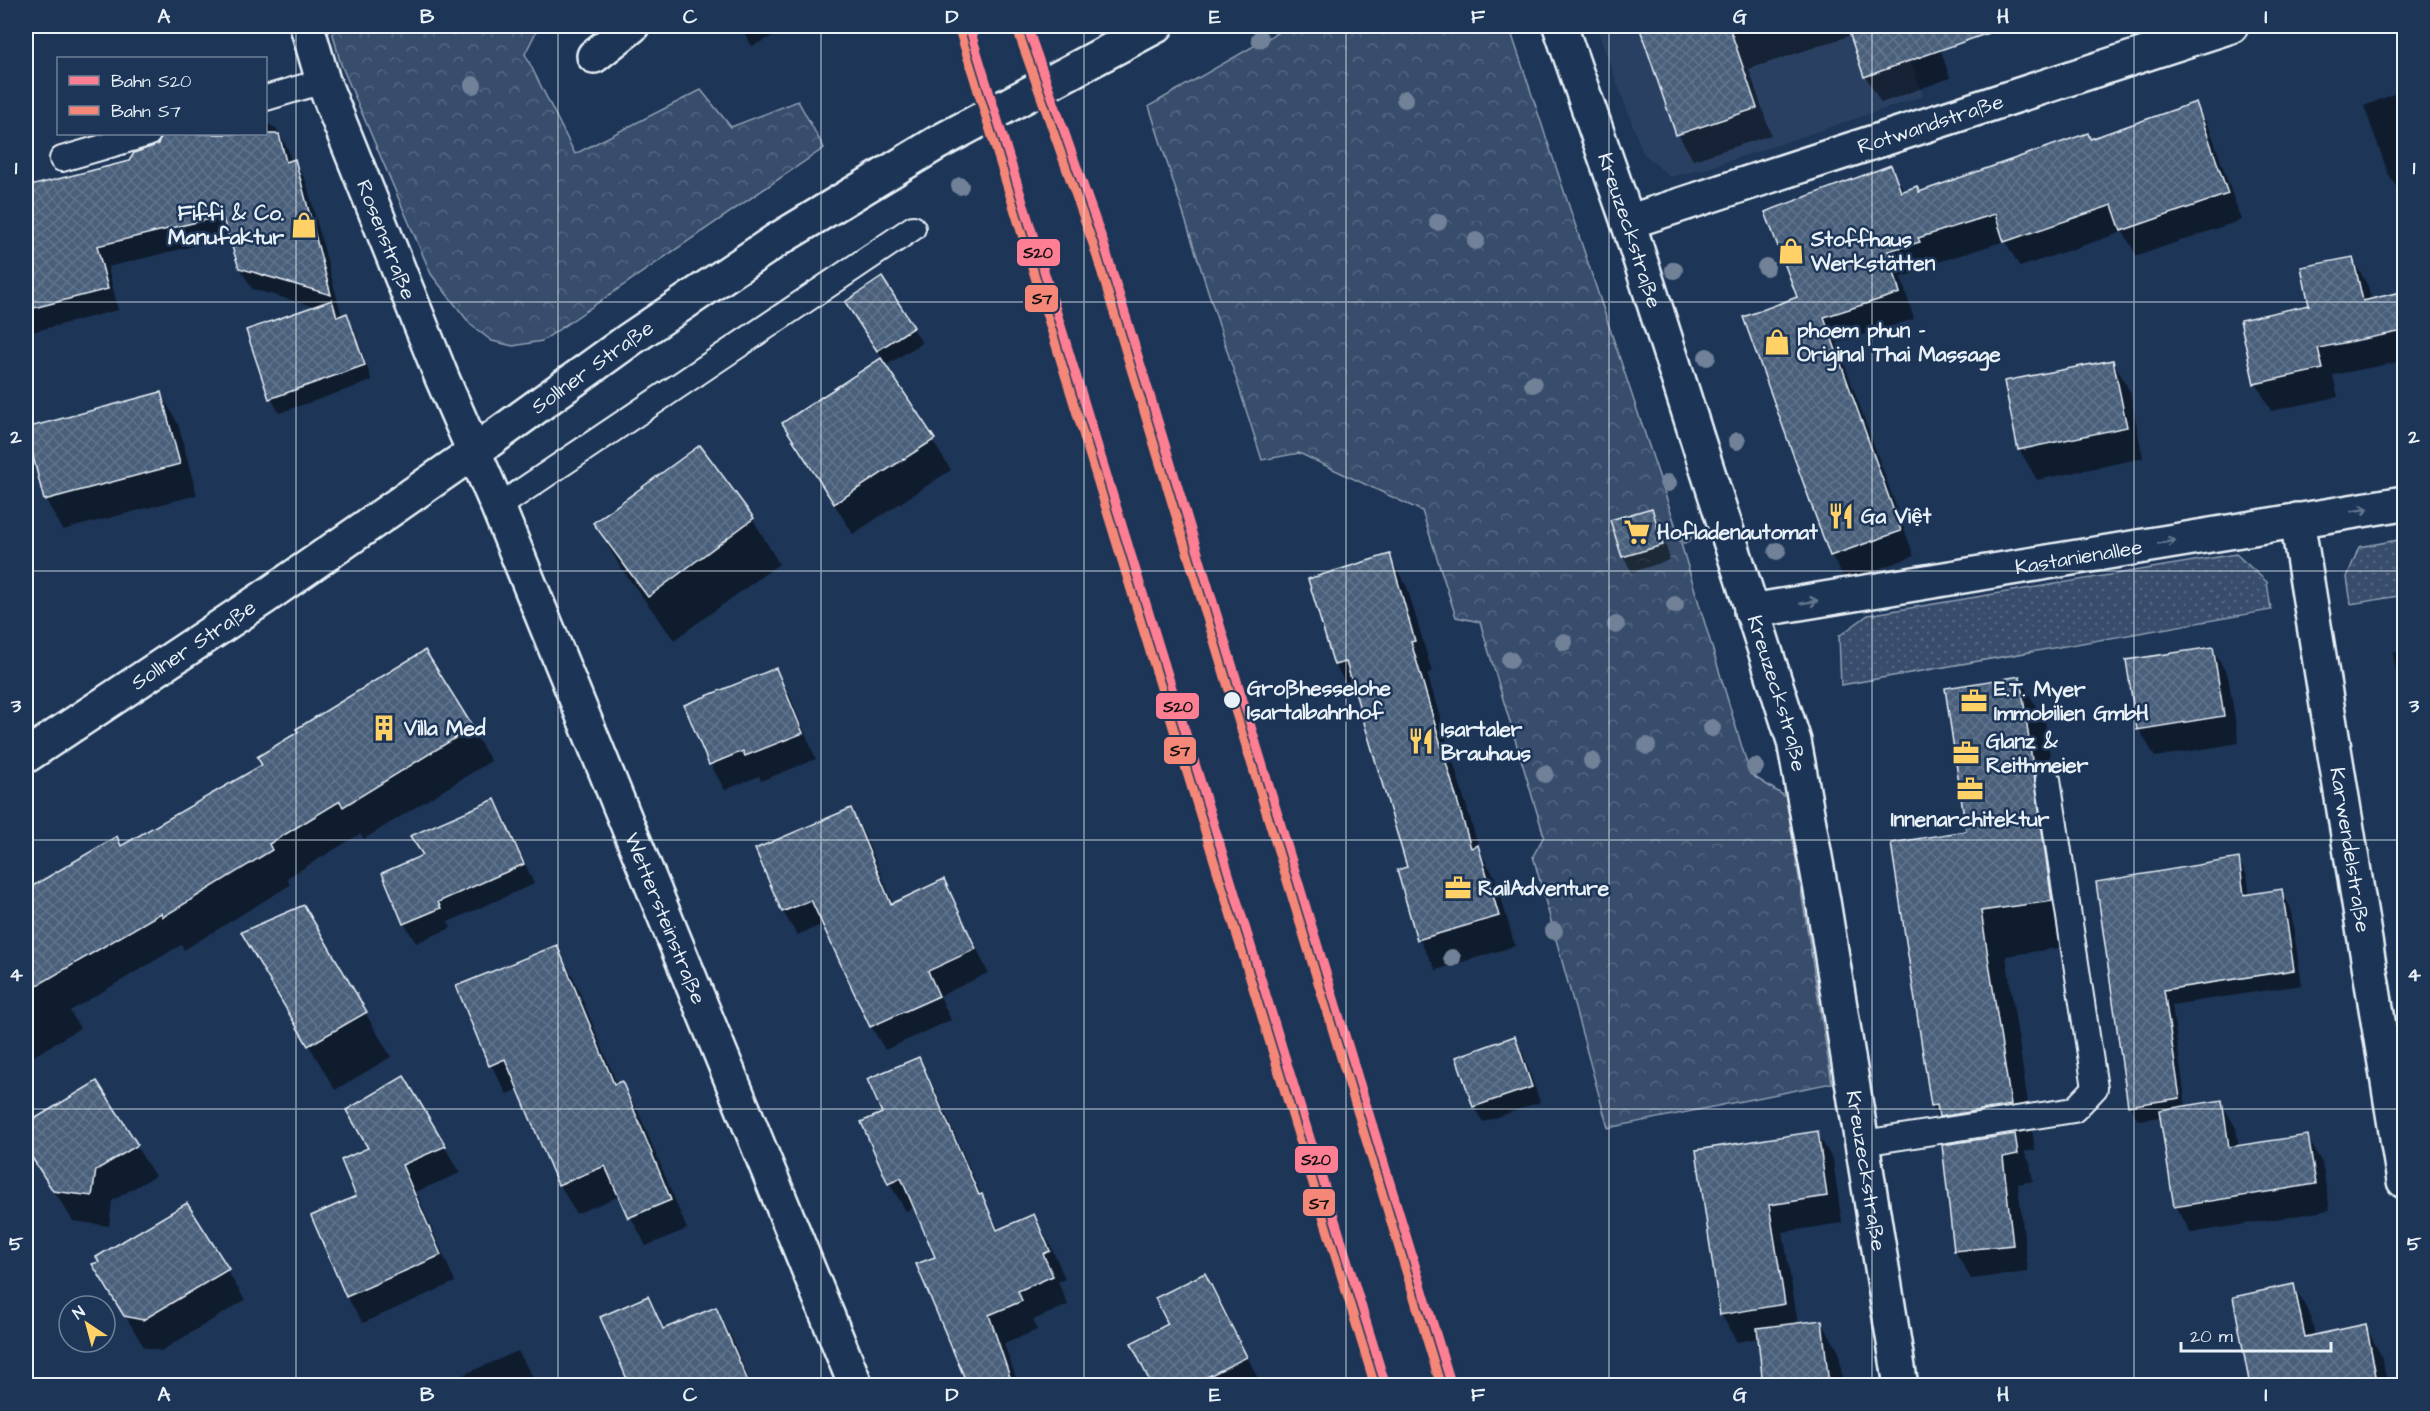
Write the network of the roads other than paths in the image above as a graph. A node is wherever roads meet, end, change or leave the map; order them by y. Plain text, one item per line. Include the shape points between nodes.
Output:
1 (307, 26) edge
2 (632, 26) edge
3 (1156, 26) edge
4 (1560, 26) edge
5 (2231, 26) edge
6 (594, 56) dead end
7 (323, 81) junction
8 (267, 98) edge
9 (145, 135) edge
10 (62, 159) dead end
11 (1628, 222) junction
12 (913, 228) dead end
13 (475, 452) junction
14 (2404, 504) edge
15 (498, 507) junction
16 (2297, 520) junction
17 (1751, 611) junction
18 (37, 747) edge
19 (2048, 779) dead end
20 (1863, 1143) junction
21 (2404, 1181) edge
22 (856, 1386) edge
23 (1901, 1386) edge

1 - 7 street, Rosenstraße
2 - 6 street
3 - 13 street, Sollner Straße via 937,143 777,240 629,340
4 - 11 street, Kreuzeckstraße
5 - 11 street, Rotwandstraße
7 - 8 lane
7 - 13 street, Rosenstraße
9 - 10 lane
11 - 17 street, Kreuzeckstraße
12 - 15 lane
13 - 15 street, Wettersteinstraße
13 - 18 street, Sollner Straße
16 -> 14 street, Kastanienallee
15 - 22 street, Wettersteinstraße
17 -> 16 street, Kastanienallee
16 - 21 street, Karwendelstraße
17 - 20 street, Kreuzeckstraße via 1794,741
19 - 20 lane via 2095,1089 2074,1110
20 - 23 street, Kreuzeckstraße

